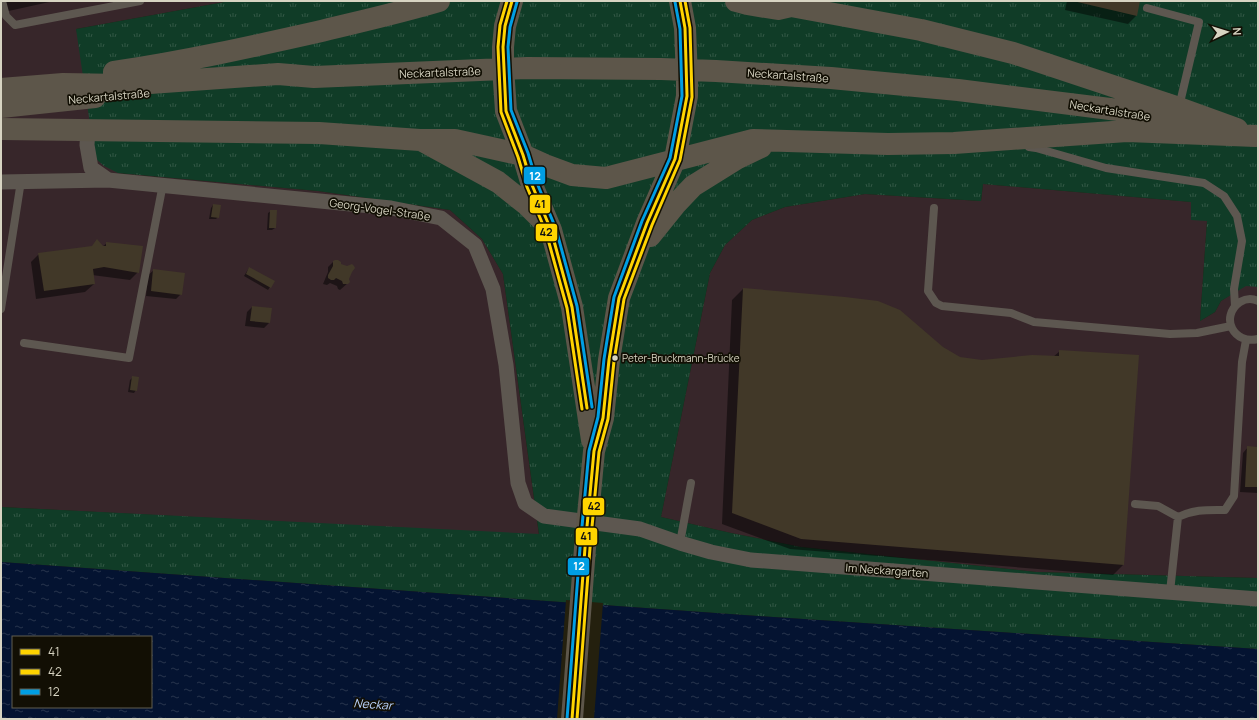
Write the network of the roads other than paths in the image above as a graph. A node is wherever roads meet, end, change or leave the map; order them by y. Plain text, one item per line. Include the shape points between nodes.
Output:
1 (2, 1) edge
2 (140, 1) edge
3 (437, 1) edge
4 (512, 1) edge
5 (680, 1) edge
6 (736, 1) edge
7 (785, 3) edge
8 (1147, 8) dead end
9 (314, 77) junction
10 (63, 84) junction
11 (1, 89) edge
12 (1, 107) edge
13 (1179, 108) junction
14 (1, 129) edge
15 (88, 130) junction
16 (1257, 136) edge
17 (420, 140) junction
18 (774, 141) junction
19 (954, 144) junction
20 (523, 155) junction
21 (675, 159) junction
22 (108, 180) junction
23 (21, 181) junction
24 (1, 182) edge
25 (162, 184) junction
26 (934, 208) dead end
27 (552, 230) junction
28 (635, 256) junction
29 (1258, 300) edge
30 (1235, 306) junction
31 (1, 309) edge
32 (1231, 326) junction
33 (1258, 339) edge
34 (1246, 340) junction
35 (24, 343) dead end
36 (594, 452) junction
37 (691, 483) dead end
38 (525, 503) joint
39 (1135, 504) dead end
40 (1178, 517) junction
41 (680, 543) junction
42 (1170, 592) junction
43 (1258, 599) edge
44 (572, 719) edge

1 - 2 lane via 6,16 15,25
3 - 10 main road via 240,50 95,75
4 - 20 main road via 506,26 503,67 506,110
5 - 21 main road via 685,28 688,78
6 - 7 main road via 778,9
7 - 13 main road via 921,30 1013,53
8 - 13 lane via 1198,22
9 - 10 main road, Neckartalstraße via 278,74 122,85
9 - 12 main road, Neckartalstraße via 271,84 74,98
9 - 16 main road, Neckartalstraße via 527,68 661,69 831,78 958,90 1118,110
10 - 11 main road, Neckartalstraße
13 - 16 main road
14 - 15 main road
15 - 17 main road via 319,133
15 - 22 street via 87,144 91,168
16 - 19 main road via 1127,131
17 - 20 main road via 455,140
17 - 27 main road via 498,182
18 - 19 main road
18 - 21 main road via 753,140
18 - 28 main road via 738,158 693,186 675,204
19 - 30 lane via 973,147 1036,148 1106,168 1204,183 1224,196 1237,216 1242,241 1234,289
20 - 21 main road via 572,175 606,178
20 - 27 main road via 532,185
21 - 28 main road
22 - 23 street, Georg-Vogel-Straße
22 - 25 street, Georg-Vogel-Straße
23 - 24 street, Georg-Vogel-Straße
23 - 31 lane
25 - 35 lane via 129,358
25 - 38 street, Georg-Vogel-Straße via 391,208 434,216 441,218 475,245 493,289 506,364 518,483
26 - 32 lane via 928,291 936,303 942,306 1012,313 1034,322 1170,334 1197,333
27 - 36 main road via 572,307
28 - 36 main road via 619,298 603,418
29 - 30 lane via 1244,300
30 - 32 lane via 1231,312
32 - 34 lane via 1236,335
33 - 34 lane
34 - 40 lane via 1242,362 1234,496 1225,510 1198,510
36 - 44 main road
37 - 41 lane
38 - 41 street, Im Neckargarten via 544,516 640,529
39 - 40 lane via 1158,506
40 - 42 lane
41 - 42 street, Im Neckargarten via 751,560
42 - 43 street, Im Neckargarten

